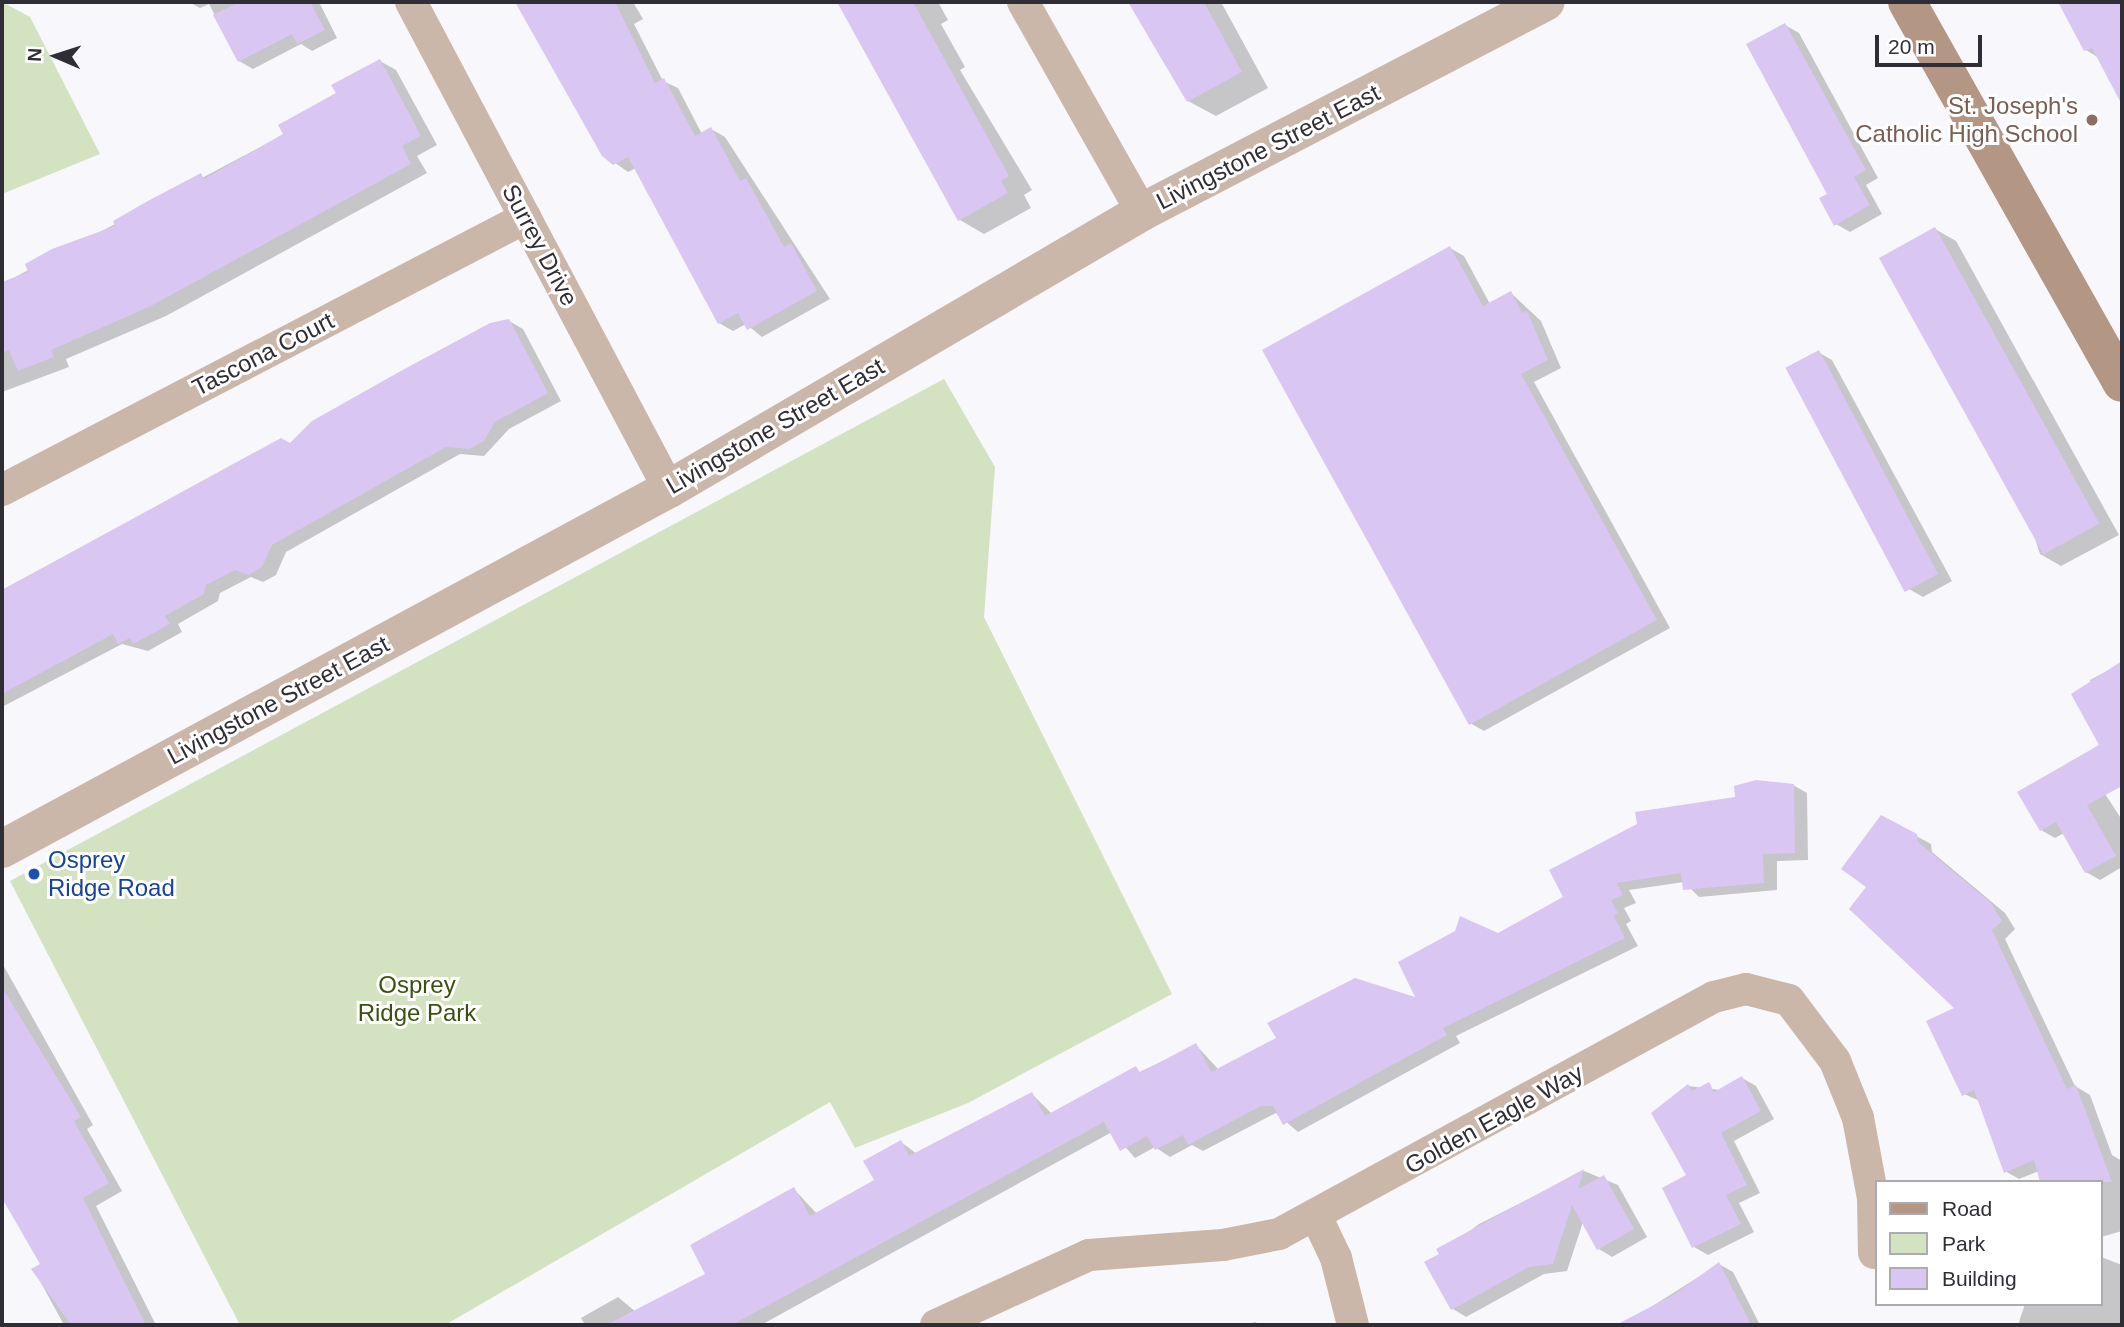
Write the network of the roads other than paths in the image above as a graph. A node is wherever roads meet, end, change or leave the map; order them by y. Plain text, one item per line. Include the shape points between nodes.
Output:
1 (411, 2) edge
2 (1023, 2) edge
3 (1546, 2) edge
4 (1907, 2) edge
5 (1142, 212) junction
6 (525, 218) junction
7 (2122, 383) edge
8 (669, 489) junction
9 (2, 490) edge
10 (2, 849) edge
11 (1317, 1218) junction
12 (1874, 1253) dead end
13 (936, 1325) edge
14 (1353, 1325) edge

1 - 6 street, Surrey Drive
2 - 5 street
3 - 5 street, Livingstone Street East
4 - 7 main road
5 - 8 street, Livingstone Street East
6 - 8 street, Surrey Drive
6 - 9 street, Tascona Court
8 - 10 street, Livingstone Street East
11 - 12 street, Golden Eagle Way via 1714,997 1746,989 1789,1000 1836,1061 1858,1118 1873,1198
11 - 13 street, Golden Eagle Way via 1223,1245 1090,1255
11 - 14 street via 1336,1258

